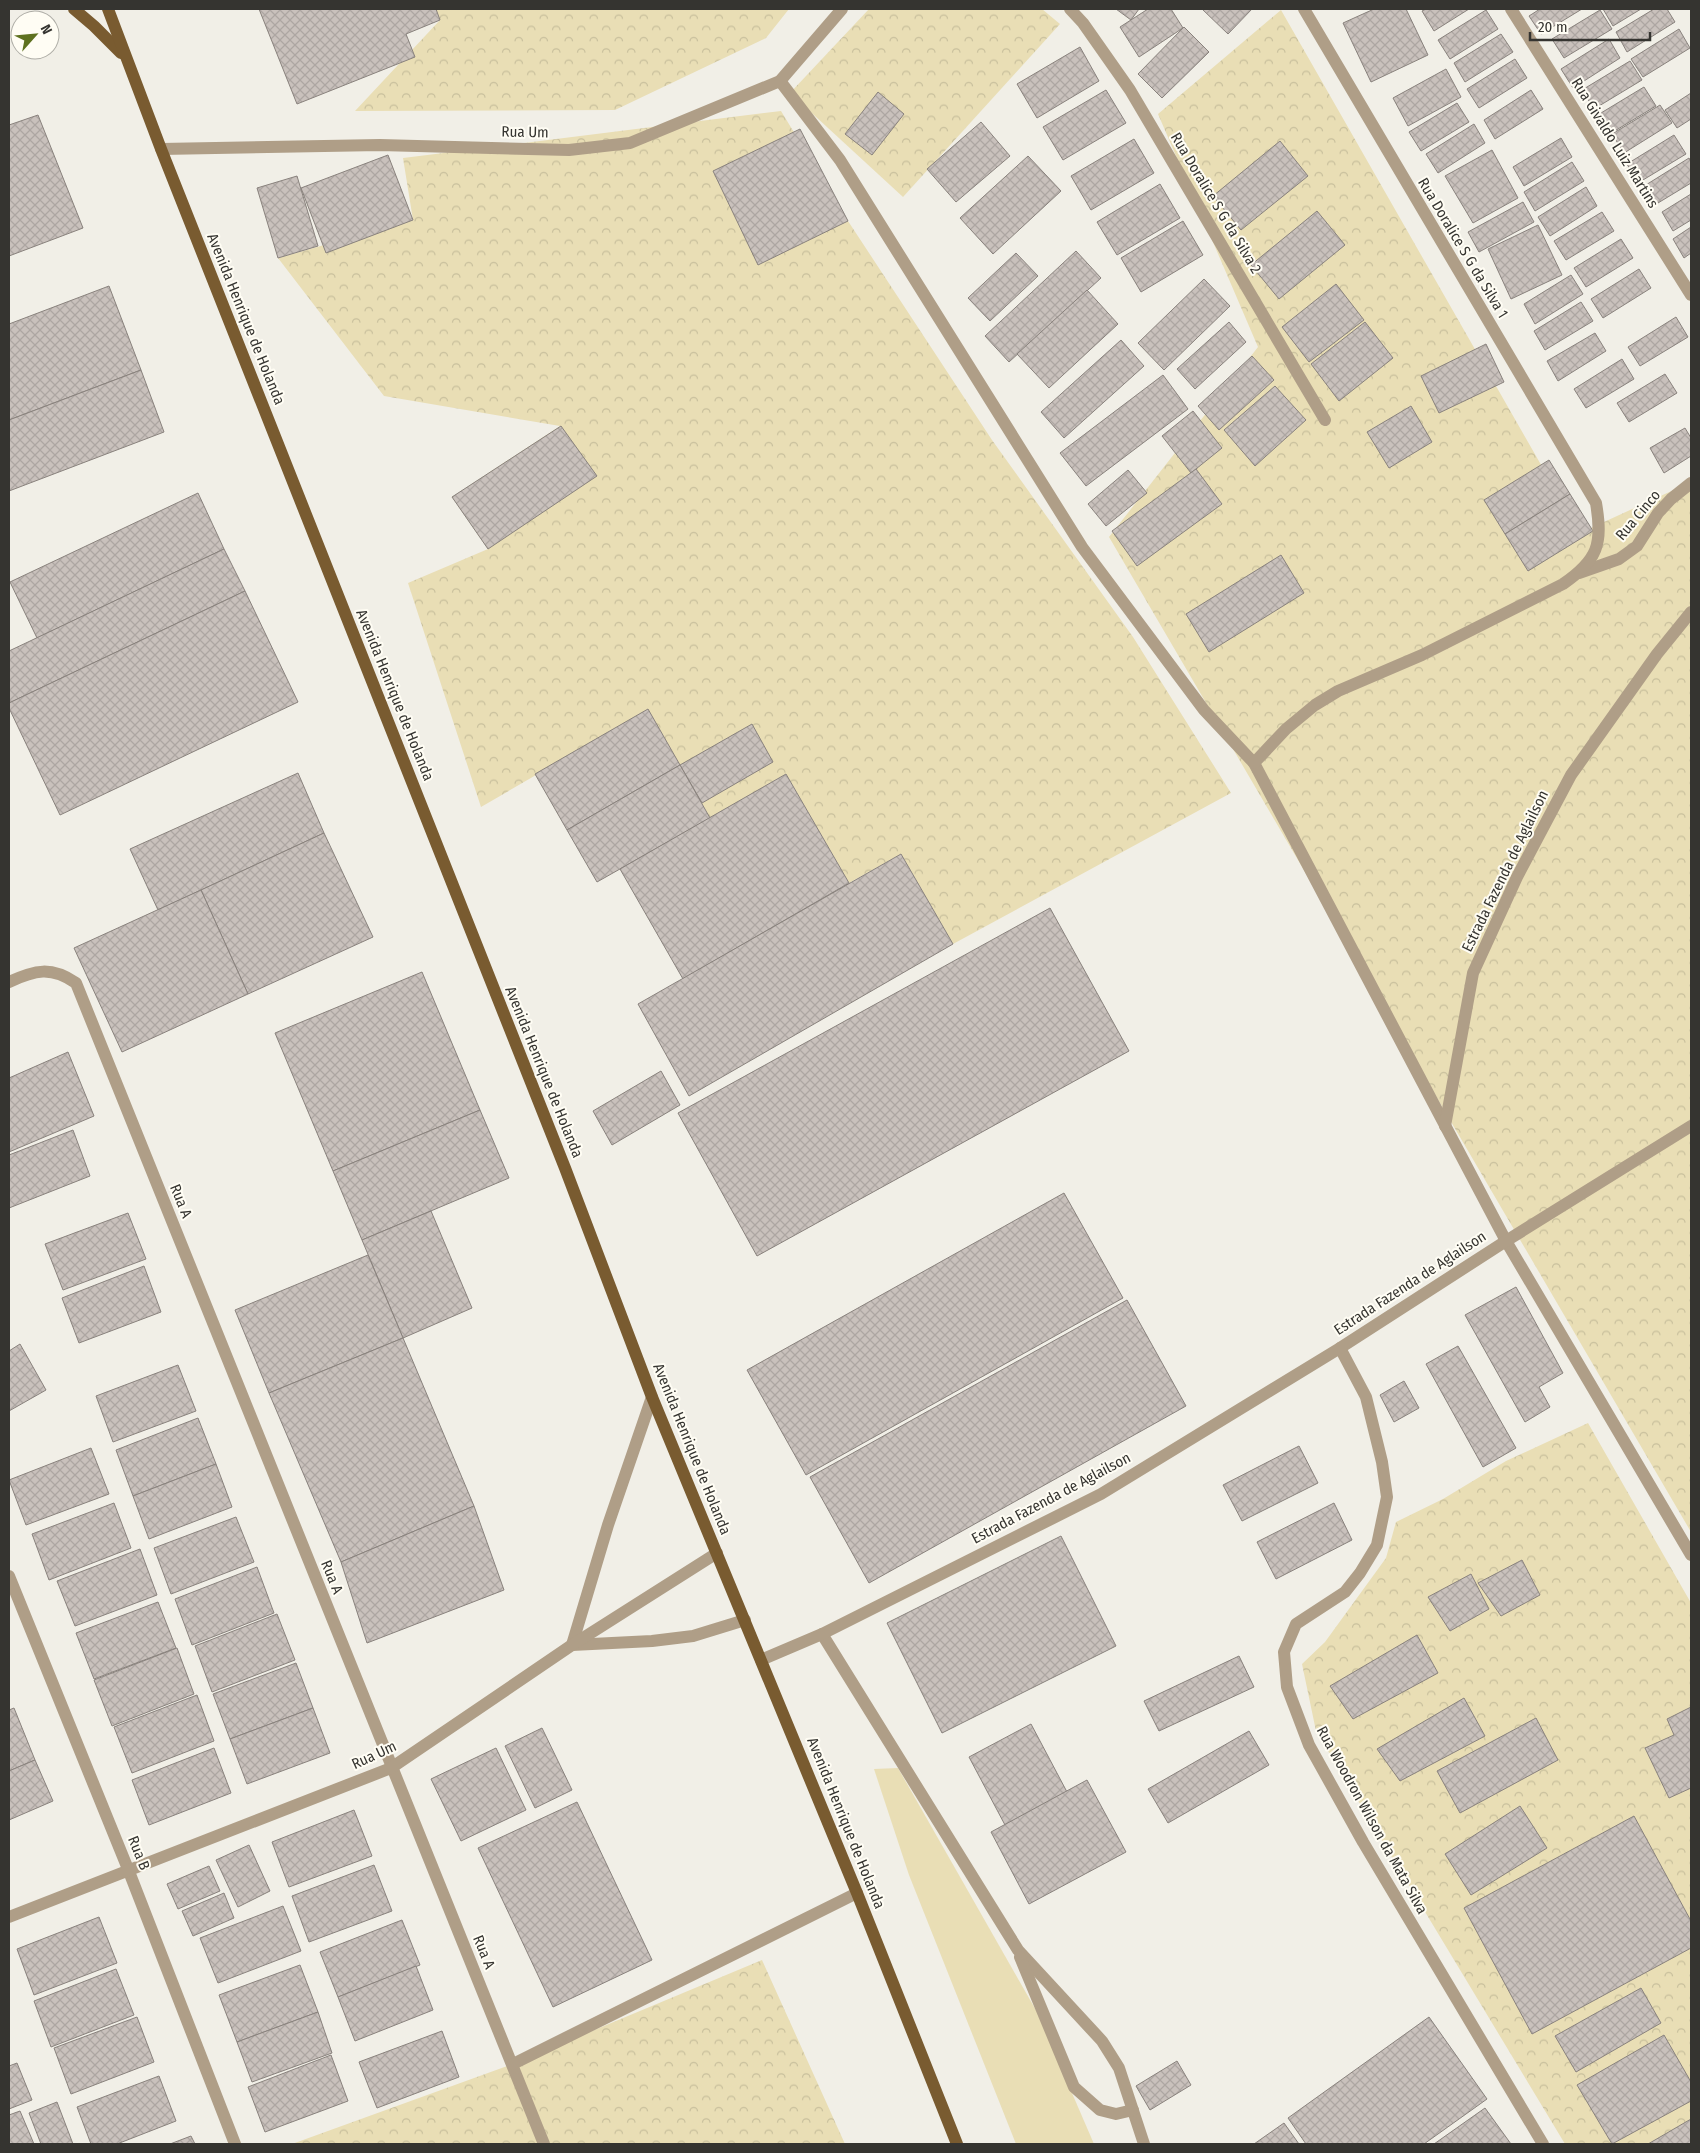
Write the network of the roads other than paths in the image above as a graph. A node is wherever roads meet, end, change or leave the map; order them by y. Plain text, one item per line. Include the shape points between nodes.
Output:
1 (74, 9) edge
2 (108, 9) edge
3 (842, 9) edge
4 (1070, 9) edge
5 (1304, 9) edge
6 (1511, 9) edge
7 (125, 57) junction
8 (780, 81) junction
9 (161, 149) junction
10 (1691, 295) edge
11 (1325, 420) dead end
12 (1691, 483) edge
13 (1579, 573) junction
14 (1691, 612) edge
15 (1254, 763) junction
16 (9, 982) edge
17 (1445, 1126) junction
18 (1691, 1126) edge
19 (1506, 1241) junction
20 (1340, 1348) junction
21 (652, 1397) junction
22 (717, 1553) junction
23 (1691, 1555) edge
24 (9, 1576) edge
25 (745, 1620) junction
26 (822, 1634) junction
27 (572, 1645) junction
28 (761, 1660) junction
29 (391, 1768) junction
30 (128, 1869) junction
31 (857, 1893) junction
32 (9, 1917) edge
33 (1018, 1950) junction
34 (513, 2064) junction
35 (1133, 2110) junction
36 (235, 2144) edge
37 (544, 2144) edge
38 (957, 2144) edge
39 (1144, 2144) edge
40 (1542, 2144) edge

1 - 7 main road
2 - 7 main road, Avenida Henrique de Holanda
3 - 8 street, Rua Um
4 - 11 street, Rua Doralice S G da Silva 2 via 1083,22 1130,90
5 - 13 street, Rua Doralice S G da Silva 1 via 1596,503 1600,530 1597,548
6 - 10 street, Rua Givaldo Luiz Martins
7 - 9 main road, Avenida Henrique de Holanda
8 - 9 street, Rua Um via 630,143 569,150 380,145
8 - 15 street via 840,160 1082,547 1204,710
9 - 21 main road, Avenida Henrique de Holanda
12 - 13 street, Rua Cinco via 1658,513 1637,546 1619,559
13 - 15 street via 1422,655 1338,691 1286,729
14 - 17 street, Estrada Fazenda de Aglailson via 1656,654 1571,775 1517,877 1472,973
15 - 17 street
16 - 29 street, Rua A via 26,974 47,971 63,974 76,983
17 - 19 street, Estrada Fazenda de Aglailson
18 - 19 street
19 - 20 street, Estrada Fazenda de Aglailson
19 - 23 street
20 - 26 street, Estrada Fazenda de Aglailson via 1101,1494
20 - 40 street, Rua Woodron Wilson da Mata Silva via 1366,1397 1387,1497 1377,1544 1360,1573 1345,1592 1296,1624 1284,1652 1287,1687 1309,1745 1363,1842
21 - 22 main road, Avenida Henrique de Holanda
21 - 27 street via 608,1524
22 - 25 main road, Avenida Henrique de Holanda
22 - 27 street, Rua Um
24 - 30 street, Rua B
25 - 27 street via 693,1636
25 - 28 main road, Avenida Henrique de Holanda
26 - 28 street, Estrada Fazenda de Aglailson
26 - 33 street
27 - 29 street, Rua Um
28 - 31 main road, Avenida Henrique de Holanda
29 - 30 street, Rua Um
29 - 34 street, Rua A
30 - 32 street, Rua Um
30 - 36 street, Rua B
31 - 34 street
31 - 38 main road, Avenida Henrique de Holanda
33 - 35 street via 1102,2041 1119,2068
33 - 35 street via 1074,2087 1100,2110 1116,2114
34 - 37 street, Rua A
35 - 39 street

